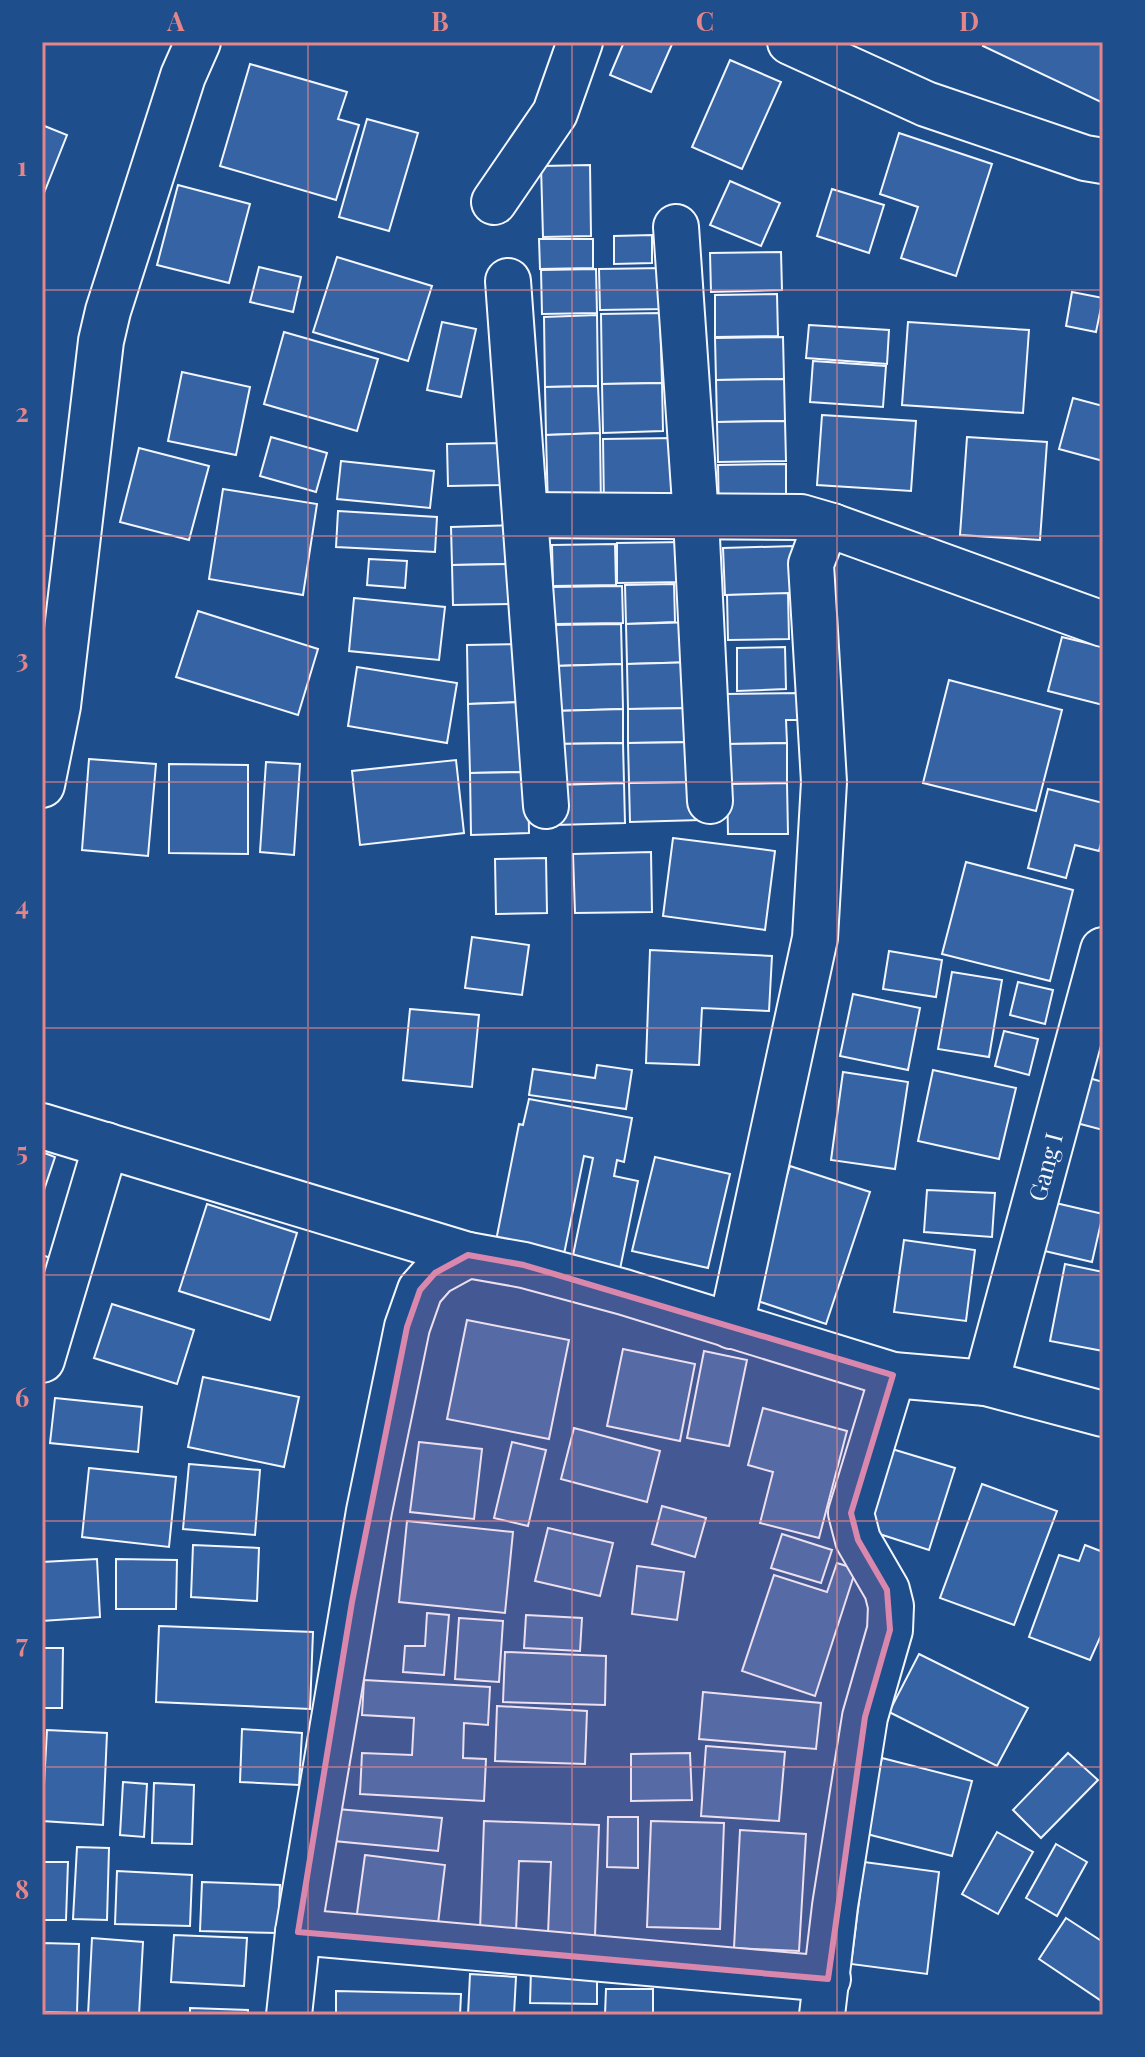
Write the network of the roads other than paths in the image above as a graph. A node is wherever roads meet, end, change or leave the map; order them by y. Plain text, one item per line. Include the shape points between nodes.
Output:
1 (198, 42) edge
2 (580, 42) edge
3 (790, 42) edge
4 (1103, 161) edge
5 (494, 202) dead end
6 (676, 227) dead end
7 (508, 281) dead end
8 (525, 515) junction
9 (696, 518) junction
10 (832, 526) junction
11 (1103, 624) edge
12 (42, 785) edge
13 (710, 801) dead end
14 (546, 806) dead end
15 (1103, 950) edge
16 (42, 1126) edge
17 (106, 1145) junction
18 (468, 1255) junction
19 (731, 1326) junction
20 (42, 1360) edge
21 (893, 1375) junction
22 (970, 1382) junction
23 (1103, 1414) edge
24 (298, 1932) junction
25 (825, 1997) edge
26 (289, 2015) edge

1 - 12 street via 101,341 58,706
2 - 5 street via 555,113
3 - 4 street via 926,104
6 - 9 street
7 - 8 street
8 - 9 street
8 - 14 street
9 - 10 street via 801,517
9 - 13 street
10 - 11 street
10 - 19 street via 811,564 824,782 815,938
15 - 22 street, Gang I
16 - 17 street
17 - 18 street
17 - 20 street
18 - 19 street via 524,1265
18 - 24 street via 435,1273 420,1290 407,1327 352,1602
19 - 21 street
21 - 22 street
21 - 25 street via 851,1513 858,1540 887,1590 890,1630 865,1717
22 - 23 street
24 - 25 street
24 - 26 street

